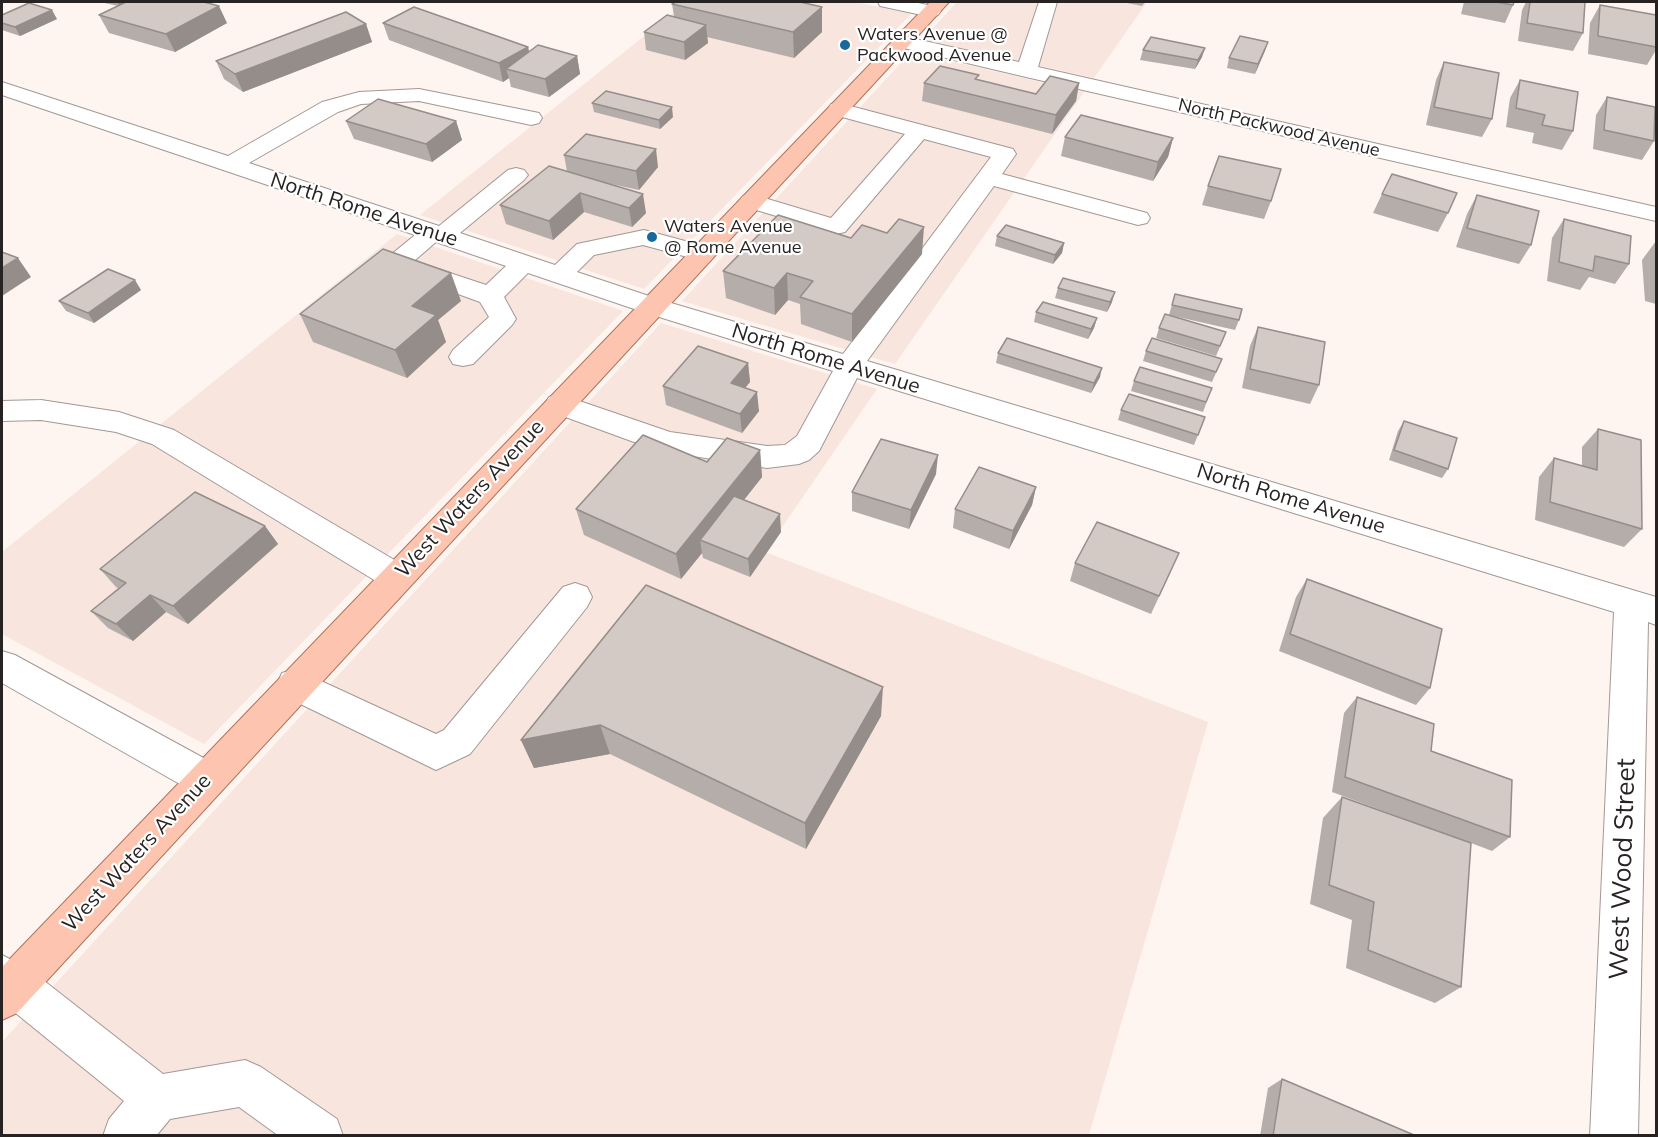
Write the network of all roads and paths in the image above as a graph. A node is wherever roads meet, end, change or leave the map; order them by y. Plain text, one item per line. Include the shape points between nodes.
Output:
1 (887, 2) edge
2 (1048, 2) edge
3 (936, 6) edge
4 (902, 42) junction
5 (1026, 71) junction
6 (2, 88) edge
7 (839, 109) junction
8 (531, 118) dead end
9 (919, 131) junction
10 (230, 165) junction
11 (516, 176) dead end
12 (988, 177) junction
13 (751, 201) junction
14 (1656, 214) edge
15 (1138, 218) dead end
16 (437, 234) junction
17 (702, 253) junction
18 (524, 263) junction
19 (559, 275) junction
20 (490, 296) junction
21 (652, 306) junction
22 (463, 357) dead end
23 (849, 366) junction
24 (560, 404) junction
25 (2, 411) edge
26 (396, 577) junction
27 (575, 597) dead end
28 (1644, 606) edge
29 (2, 666) edge
30 (296, 684) junction
31 (206, 779) junction
32 (6, 987) edge
33 (157, 1098) junction
34 (126, 1136) edge
35 (320, 1136) edge
36 (1614, 1136) edge

1 - 3 street
2 - 5 street
3 - 4 main road, West Waters Avenue
4 - 5 street, North Packwood Avenue
4 - 7 main road, West Waters Avenue
5 - 14 street, North Packwood Avenue
6 - 10 street, North Rome Avenue
7 - 9 street
7 - 13 main road, West Waters Avenue
8 - 10 street via 419,95 359,98 330,107
9 - 12 street via 1005,154
9 - 13 street via 836,227
10 - 16 street, North Rome Avenue
11 - 16 street
12 - 15 street
12 - 23 street
13 - 17 main road, West Waters Avenue
16 - 18 street, North Rome Avenue
16 - 20 street via 396,263
17 - 19 street via 644,237 586,249
17 - 21 main road, West Waters Avenue
18 - 19 street, North Rome Avenue
18 - 20 street
19 - 21 street, North Rome Avenue
20 - 22 street via 503,319
21 - 23 street, North Rome Avenue
21 - 24 main road, West Waters Avenue
23 - 24 street via 808,443 788,456 767,457 667,442
23 - 28 street, North Rome Avenue
24 - 26 main road, West Waters Avenue
25 - 26 street via 41,410 108,420 163,437
26 - 30 main road, West Waters Avenue
27 - 30 street via 458,742 436,753
28 - 36 street, West Wood Street
29 - 31 street
30 - 31 main road, West Waters Avenue
31 - 32 main road, West Waters Avenue
32 - 33 street
33 - 34 street
33 - 35 street via 244,1083

